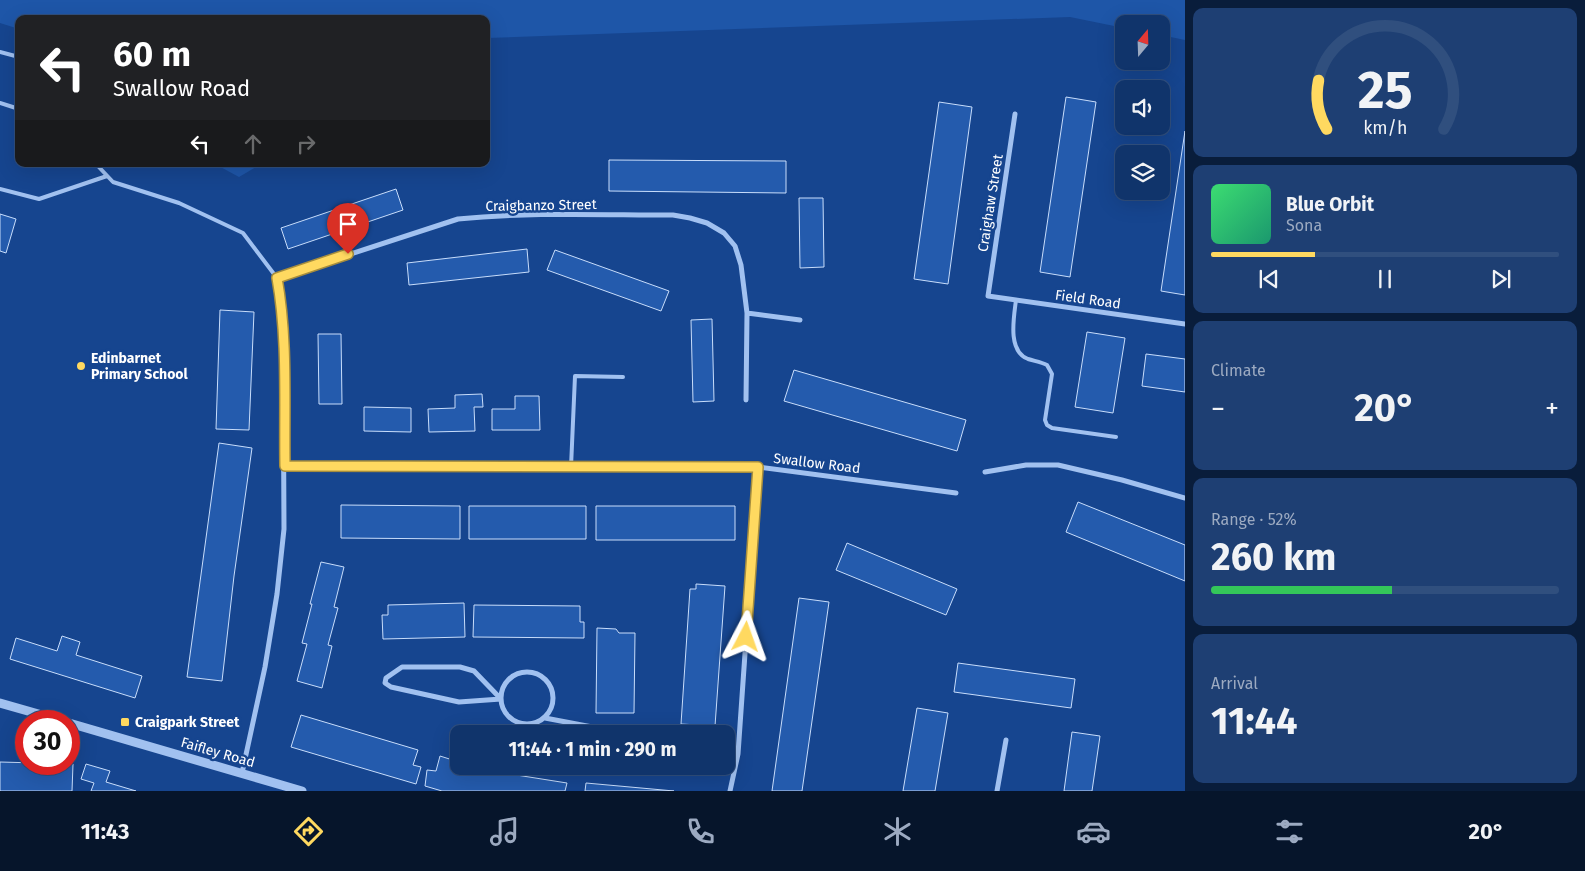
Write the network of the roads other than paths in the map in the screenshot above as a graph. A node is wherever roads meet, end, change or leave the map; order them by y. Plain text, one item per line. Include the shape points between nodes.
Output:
1 (0, 52) edge
2 (15, 57) edge
3 (0, 103) edge
4 (15, 108) edge
5 (1015, 114) dead end
6 (99, 167) edge
7 (107, 176) junction
8 (0, 189) edge
9 (277, 278) junction
10 (988, 296) joint
11 (1016, 300) junction
12 (747, 314) junction
13 (800, 320) dead end
14 (1185, 324) edge
15 (624, 376) dead end
16 (746, 400) dead end
17 (1116, 437) dead end
18 (285, 466) junction
19 (571, 467) junction
20 (758, 467) junction
21 (985, 472) dead end
22 (956, 493) dead end
23 (1185, 498) edge
24 (501, 699) junction
25 (0, 703) edge
26 (24, 710) edge
27 (545, 718) junction
28 (582, 725) edge
29 (80, 726) edge
30 (1006, 740) dead end
31 (735, 754) edge
32 (738, 754) junction
33 (242, 773) junction
34 (302, 791) edge
35 (730, 791) edge
36 (997, 791) edge

1 - 2 lane
3 - 4 lane
5 - 10 street, Craighaw Street
6 - 7 lane
7 - 8 lane via 39,199
7 - 9 lane via 113,182 179,203 243,233
9 - 12 street, Craigbanzo Street via 458,219 674,215 707,222 736,246 742,265
9 - 18 street via 284,329
10 - 11 street, Field Road
11 - 14 street, Field Road
11 - 17 lane via 1012,331 1017,349 1026,358 1048,364 1052,374 1047,425
12 - 13 street
12 - 16 street, Craigbanzo Street
15 - 19 lane via 575,376
18 - 19 street, Swallow Road
18 - 33 street via 284,529 277,594
19 - 20 street, Swallow Road
20 - 22 street, Swallow Road
20 - 32 street
21 - 23 street via 1026,465 1058,465
24 - 24 street via 458,702 385,683 386,678 402,668 460,667 474,671
24 - 27 street via 502,707 513,720 529,724
24 - 27 street via 502,690 512,676 528,671 536,673 545,677 554,693 551,711
25 - 26 street
27 - 28 street
29 - 33 street, Faifley Road
30 - 36 street
31 - 32 street
32 - 35 street
33 - 34 street, Faifley Road

